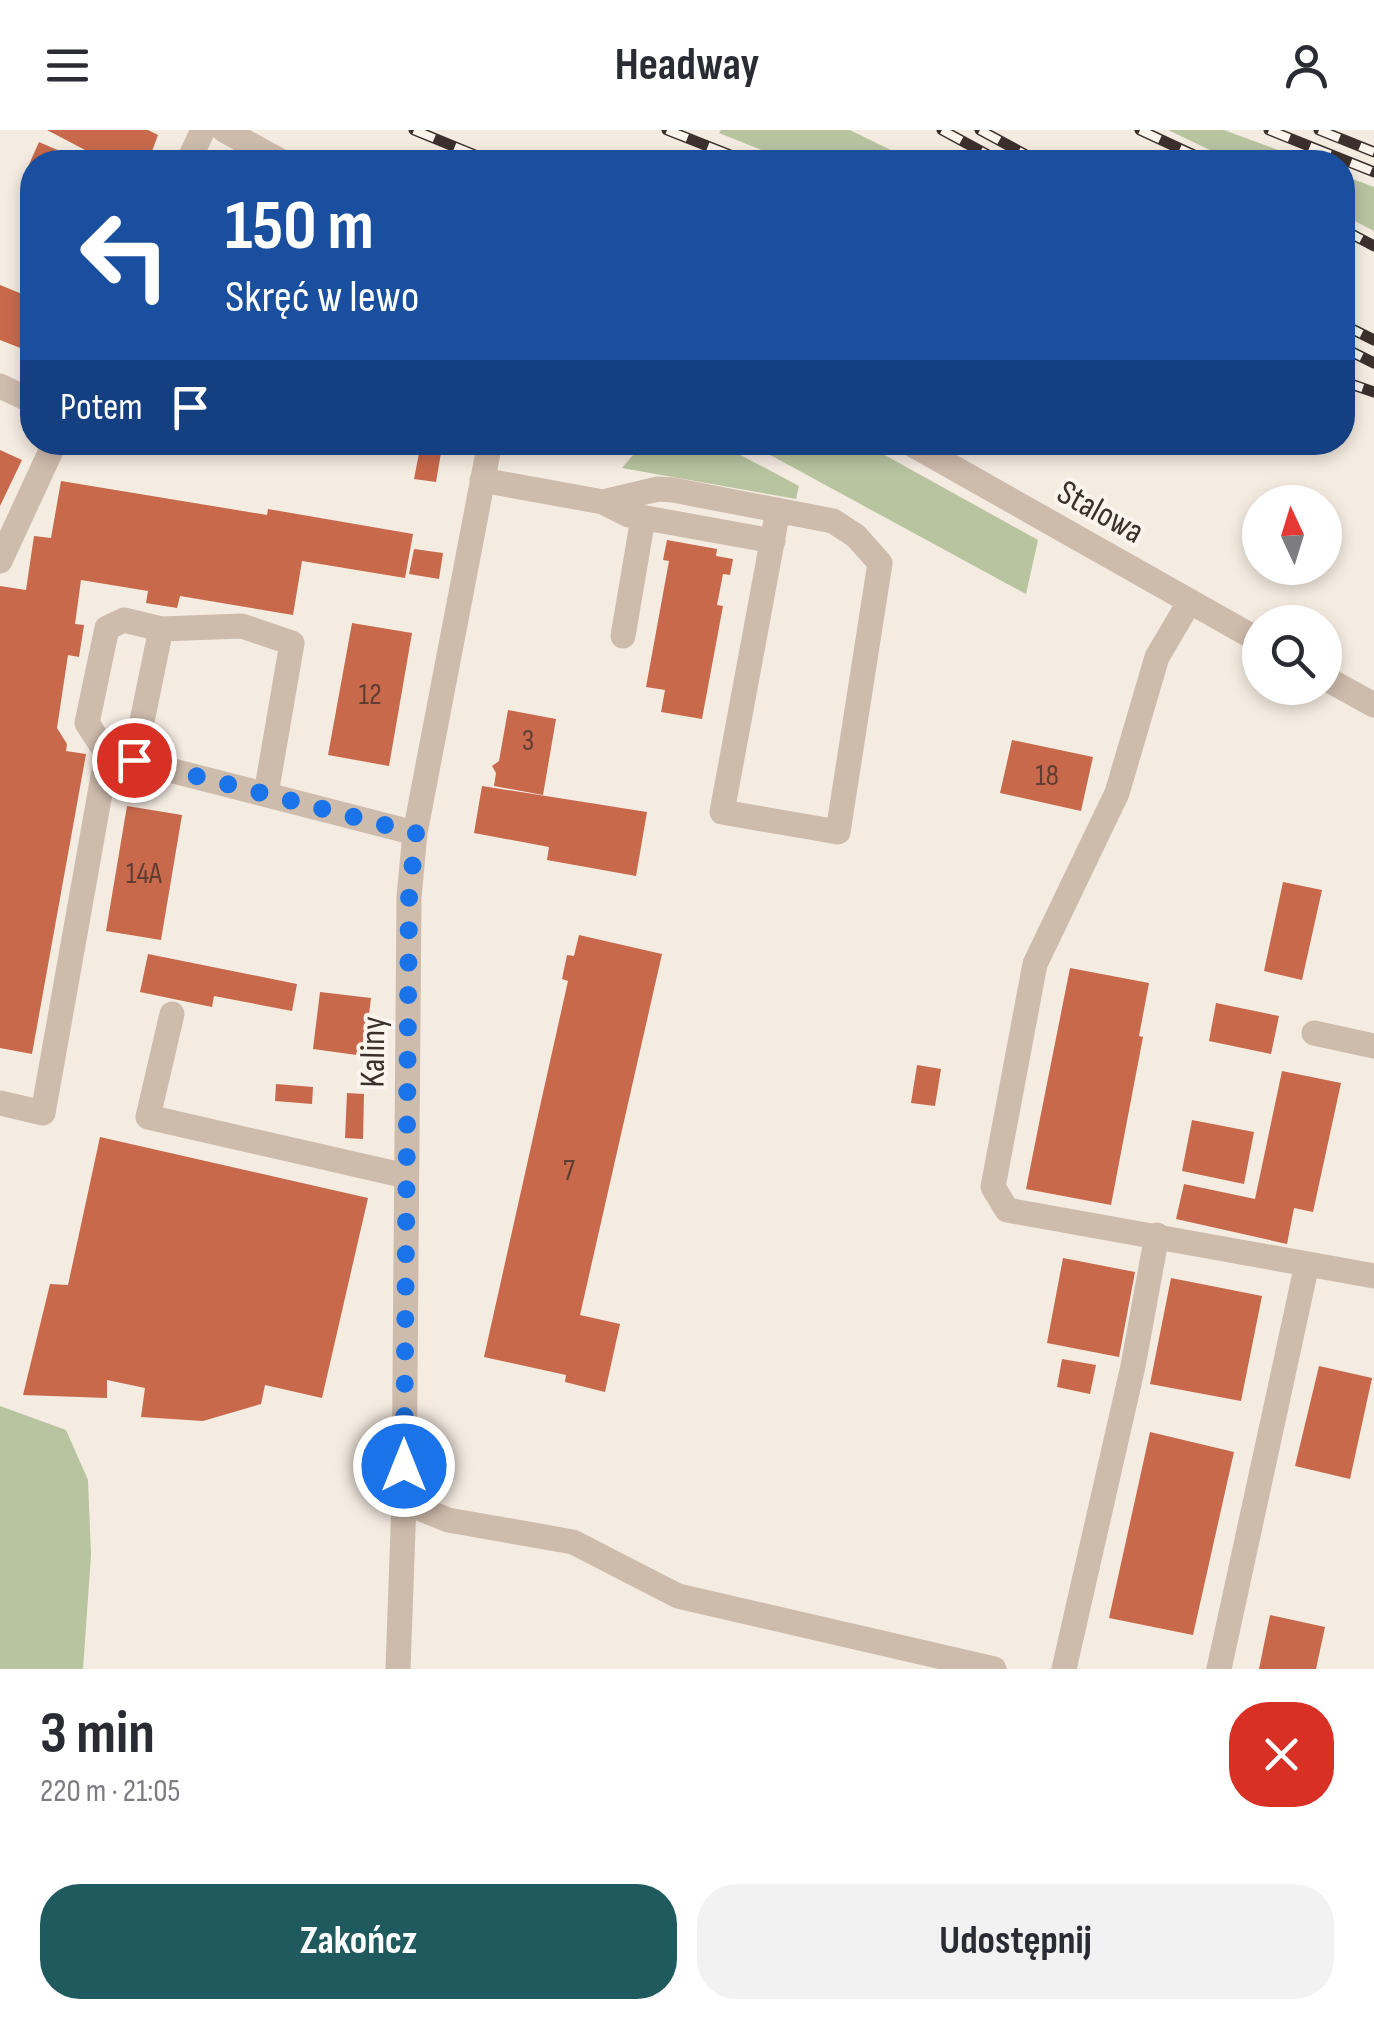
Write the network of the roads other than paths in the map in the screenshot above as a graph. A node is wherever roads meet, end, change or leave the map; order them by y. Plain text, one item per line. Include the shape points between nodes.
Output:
1 (224, 130) edge
2 (260, 150) edge
3 (49, 455) edge
4 (487, 455) edge
5 (931, 455) edge
6 (482, 480) junction
7 (603, 502) junction
8 (778, 510) junction
9 (644, 518) junction
10 (772, 540) junction
11 (2, 554) edge
12 (1190, 602) junction
13 (160, 629) junction
14 (1242, 631) edge
15 (624, 636) dead end
16 (1342, 687) edge
17 (1374, 705) edge
18 (107, 754) junction
19 (134, 760) junction
20 (266, 794) junction
21 (416, 833) junction
22 (172, 1014) dead end
23 (1314, 1033) dead end
24 (1374, 1046) edge
25 (0, 1103) edge
26 (406, 1176) junction
27 (1157, 1235) junction
28 (1308, 1264) junction
29 (1374, 1276) edge
30 (404, 1502) junction
31 (398, 1669) edge
32 (994, 1669) edge
33 (1064, 1669) edge
34 (1218, 1669) edge

1 - 2 street
3 - 11 street
4 - 6 street, Kaliny
5 - 12 street, Stalowa
6 - 7 street
6 - 21 street, Kaliny
7 - 8 street via 658,488
7 - 9 street
8 - 10 street
8 - 10 street via 832,521 880,563 838,832 722,812
9 - 10 street
9 - 15 street
12 - 14 street, Stalowa
12 - 27 street via 1158,657 1117,794 1035,964 992,1187 1007,1210
13 - 18 street via 124,620 106,628 87,723
13 - 19 street
13 - 20 street via 242,626 292,643
16 - 17 street
18 - 19 street
18 - 25 street via 43,1113
19 - 20 street
20 - 21 street
21 - 26 street, Kaliny via 409,898
22 - 26 street via 148,1117
23 - 24 street
26 - 30 street, Kaliny
27 - 28 street
27 - 33 street
28 - 29 street
28 - 34 street
30 - 31 street, Kaliny
30 - 32 street via 448,1520 573,1542 678,1596

